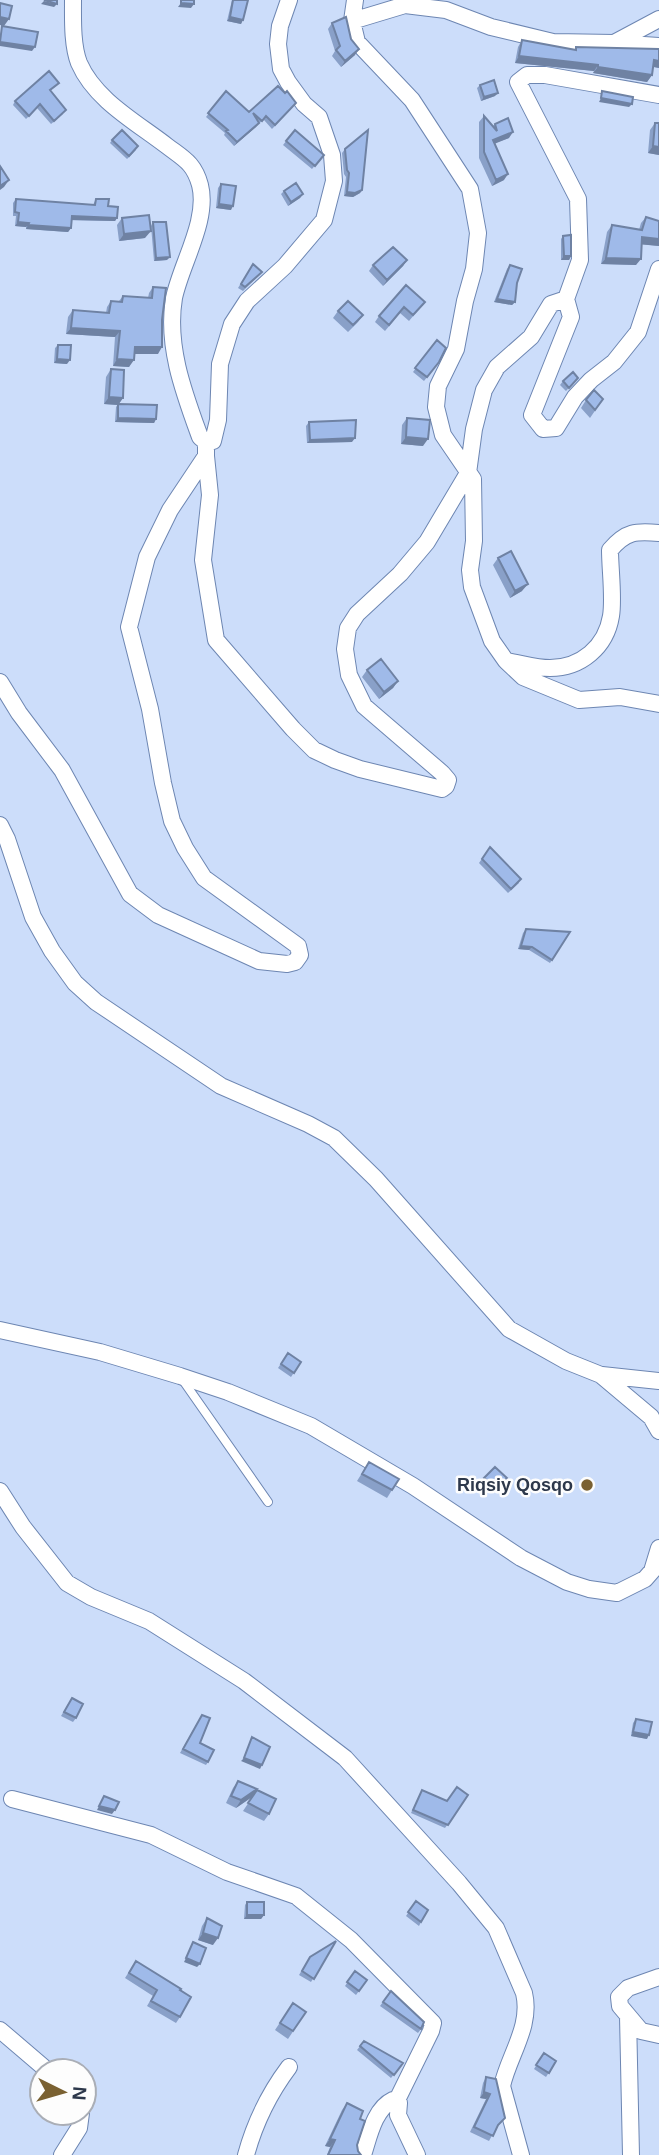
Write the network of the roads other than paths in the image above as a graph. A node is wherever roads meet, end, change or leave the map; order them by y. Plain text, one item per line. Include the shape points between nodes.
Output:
1 (73, 0) edge
2 (289, 0) edge
3 (355, 0) edge
4 (659, 19) edge
5 (352, 21) junction
6 (614, 43) junction
7 (659, 46) edge
8 (659, 95) edge
9 (659, 269) edge
10 (566, 299) junction
11 (206, 449) junction
12 (468, 473) junction
13 (659, 533) edge
14 (506, 661) junction
15 (0, 682) edge
16 (659, 704) edge
17 (0, 825) edge
18 (0, 1330) edge
19 (601, 1375) junction
20 (180, 1376) junction
21 (659, 1381) edge
22 (659, 1431) edge
23 (0, 1492) edge
24 (268, 1502) dead end
25 (659, 1548) edge
26 (12, 1799) dead end
27 (659, 1977) edge
28 (628, 2017) junction
29 (0, 2030) edge
30 (659, 2035) edge
31 (32, 2057) edge
32 (289, 2067) dead end
33 (397, 2100) junction
34 (79, 2127) edge
35 (62, 2155) edge
36 (246, 2155) edge
37 (363, 2155) edge
38 (417, 2155) edge
39 (522, 2155) edge
40 (631, 2155) edge

1 - 11 street via 76,51 93,88 192,165 201,187 200,216 174,298 172,327 176,363
2 - 11 street via 280,26 281,69 304,104 319,117 332,155 334,181 324,220 247,301 232,324 220,363 218,420
3 - 5 street
4 - 6 street
5 - 6 street via 405,5 446,10 553,42
5 - 12 street via 357,43 412,100 470,189 478,233 474,269 456,349 438,386 436,407 443,435
6 - 7 street
8 - 10 street via 545,75 527,75 518,82 578,199 580,260
9 - 10 street via 638,332 614,362 575,397 555,428 543,429 532,415 571,317
10 - 12 street via 551,304 531,337 497,367 484,390
11 - 12 street via 210,495 203,560 216,640 314,750 360,769 442,789 448,780 442,773 364,706 349,675 345,649 348,628 357,614 427,542
11 - 15 street via 146,557 130,627 172,821 185,848 204,878 298,946 296,962 259,961 158,915 130,894 62,770
12 - 14 street via 473,479 472,587 492,641
13 - 14 street via 639,531 621,537 610,550 611,616 591,655 550,668
14 - 16 street via 523,677 579,700 620,697
17 - 19 street via 33,917 75,983 96,1002 222,1086 334,1138 509,1329
18 - 20 street
19 - 21 street
19 - 22 street via 651,1417
20 - 24 lane
20 - 25 street via 311,1426 521,1558 589,1590 617,1593 645,1579
23 - 39 street via 67,1583 149,1621 244,1681 345,1758 496,1928 526,2005 525,2021 502,2087
26 - 33 street via 151,1835 227,1871 296,1896 351,1940 433,2024
27 - 28 street via 628,1988 619,1997
28 - 30 street via 641,2031
28 - 40 street
29 - 31 street
32 - 36 street via 263,2105
33 - 37 street via 381,2110
33 - 38 street via 398,2115
34 - 35 street

